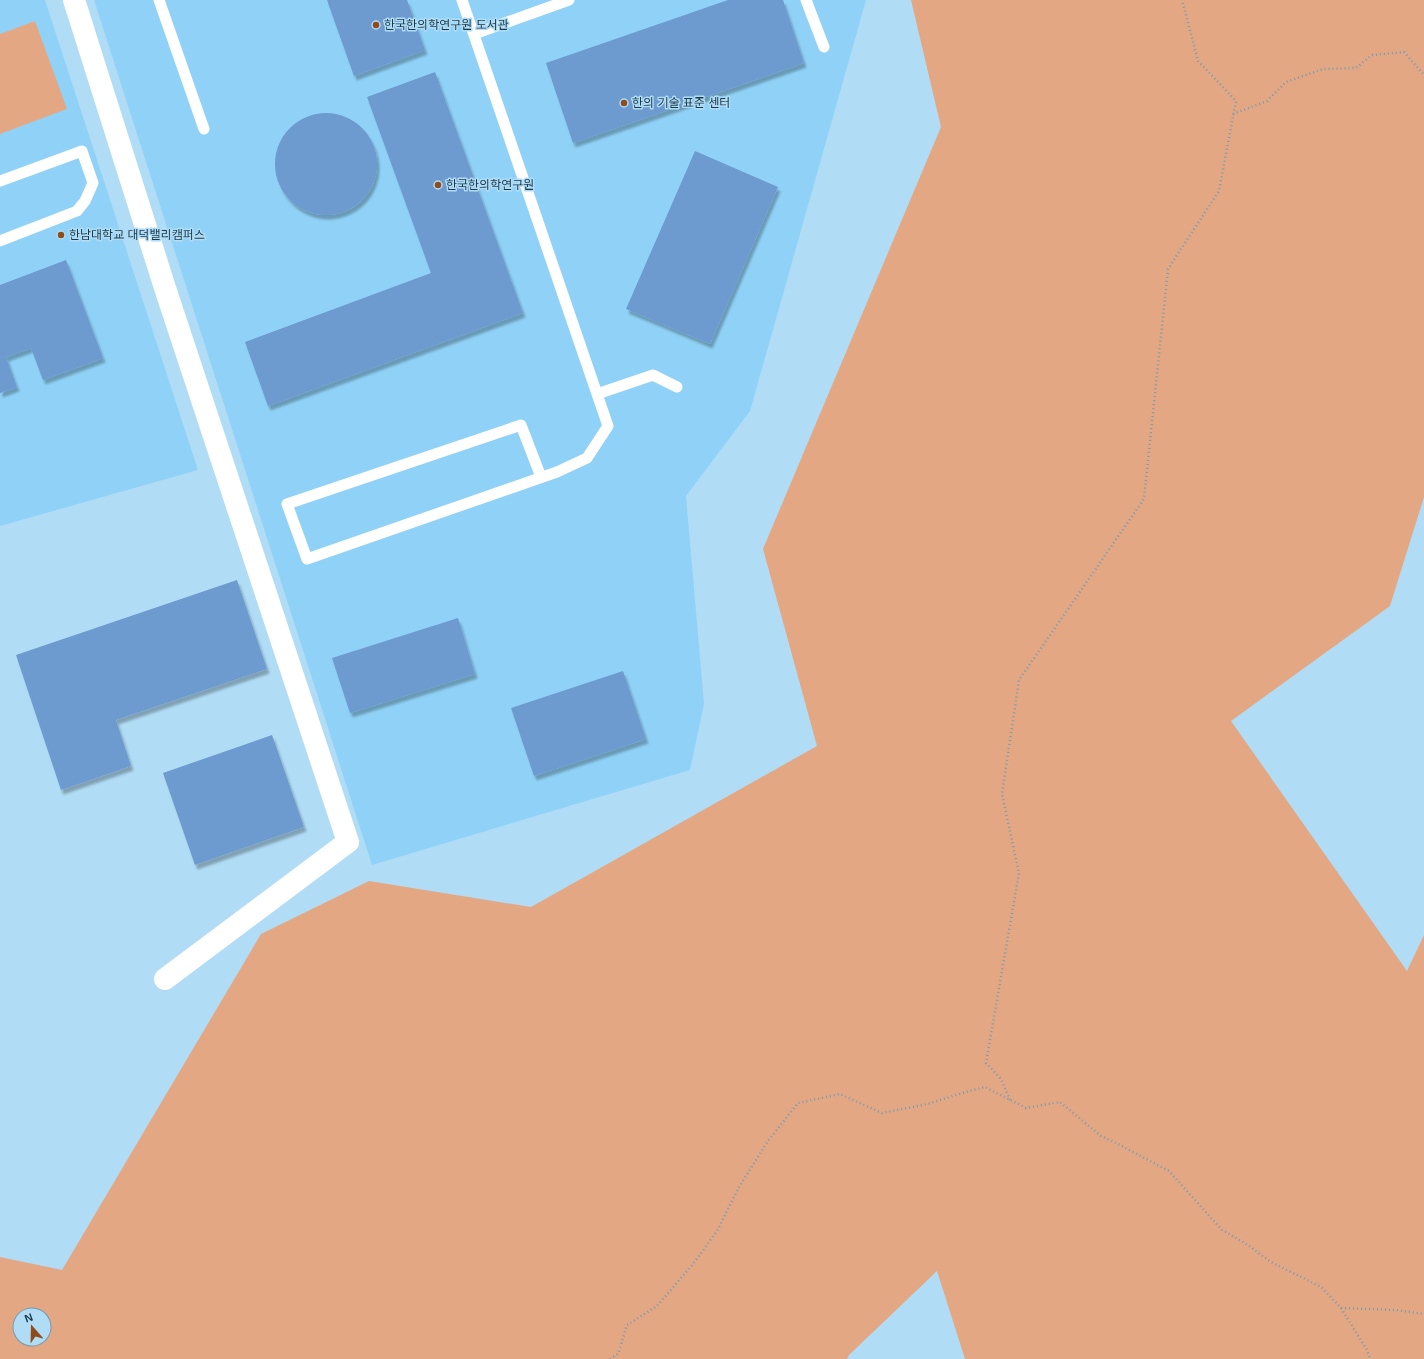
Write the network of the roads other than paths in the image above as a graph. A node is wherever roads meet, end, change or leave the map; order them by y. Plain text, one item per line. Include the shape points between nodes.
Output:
1 (74, 0) edge
2 (159, 0) edge
3 (462, 0) edge
4 (569, 0) edge
5 (806, 0) edge
6 (474, 34) junction
7 (824, 47) dead end
8 (204, 129) dead end
9 (0, 181) edge
10 (0, 241) edge
11 (678, 387) dead end
12 (598, 394) junction
13 (541, 477) junction
14 (165, 979) dead end

1 - 14 street via 163,281 348,842
2 - 8 lane
3 - 6 lane
4 - 6 lane
5 - 7 lane
6 - 12 lane
9 - 10 lane via 82,151 93,183 77,211
11 - 12 lane via 654,375
12 - 13 lane via 608,426 587,458
13 - 13 lane via 307,558 287,504 522,425

